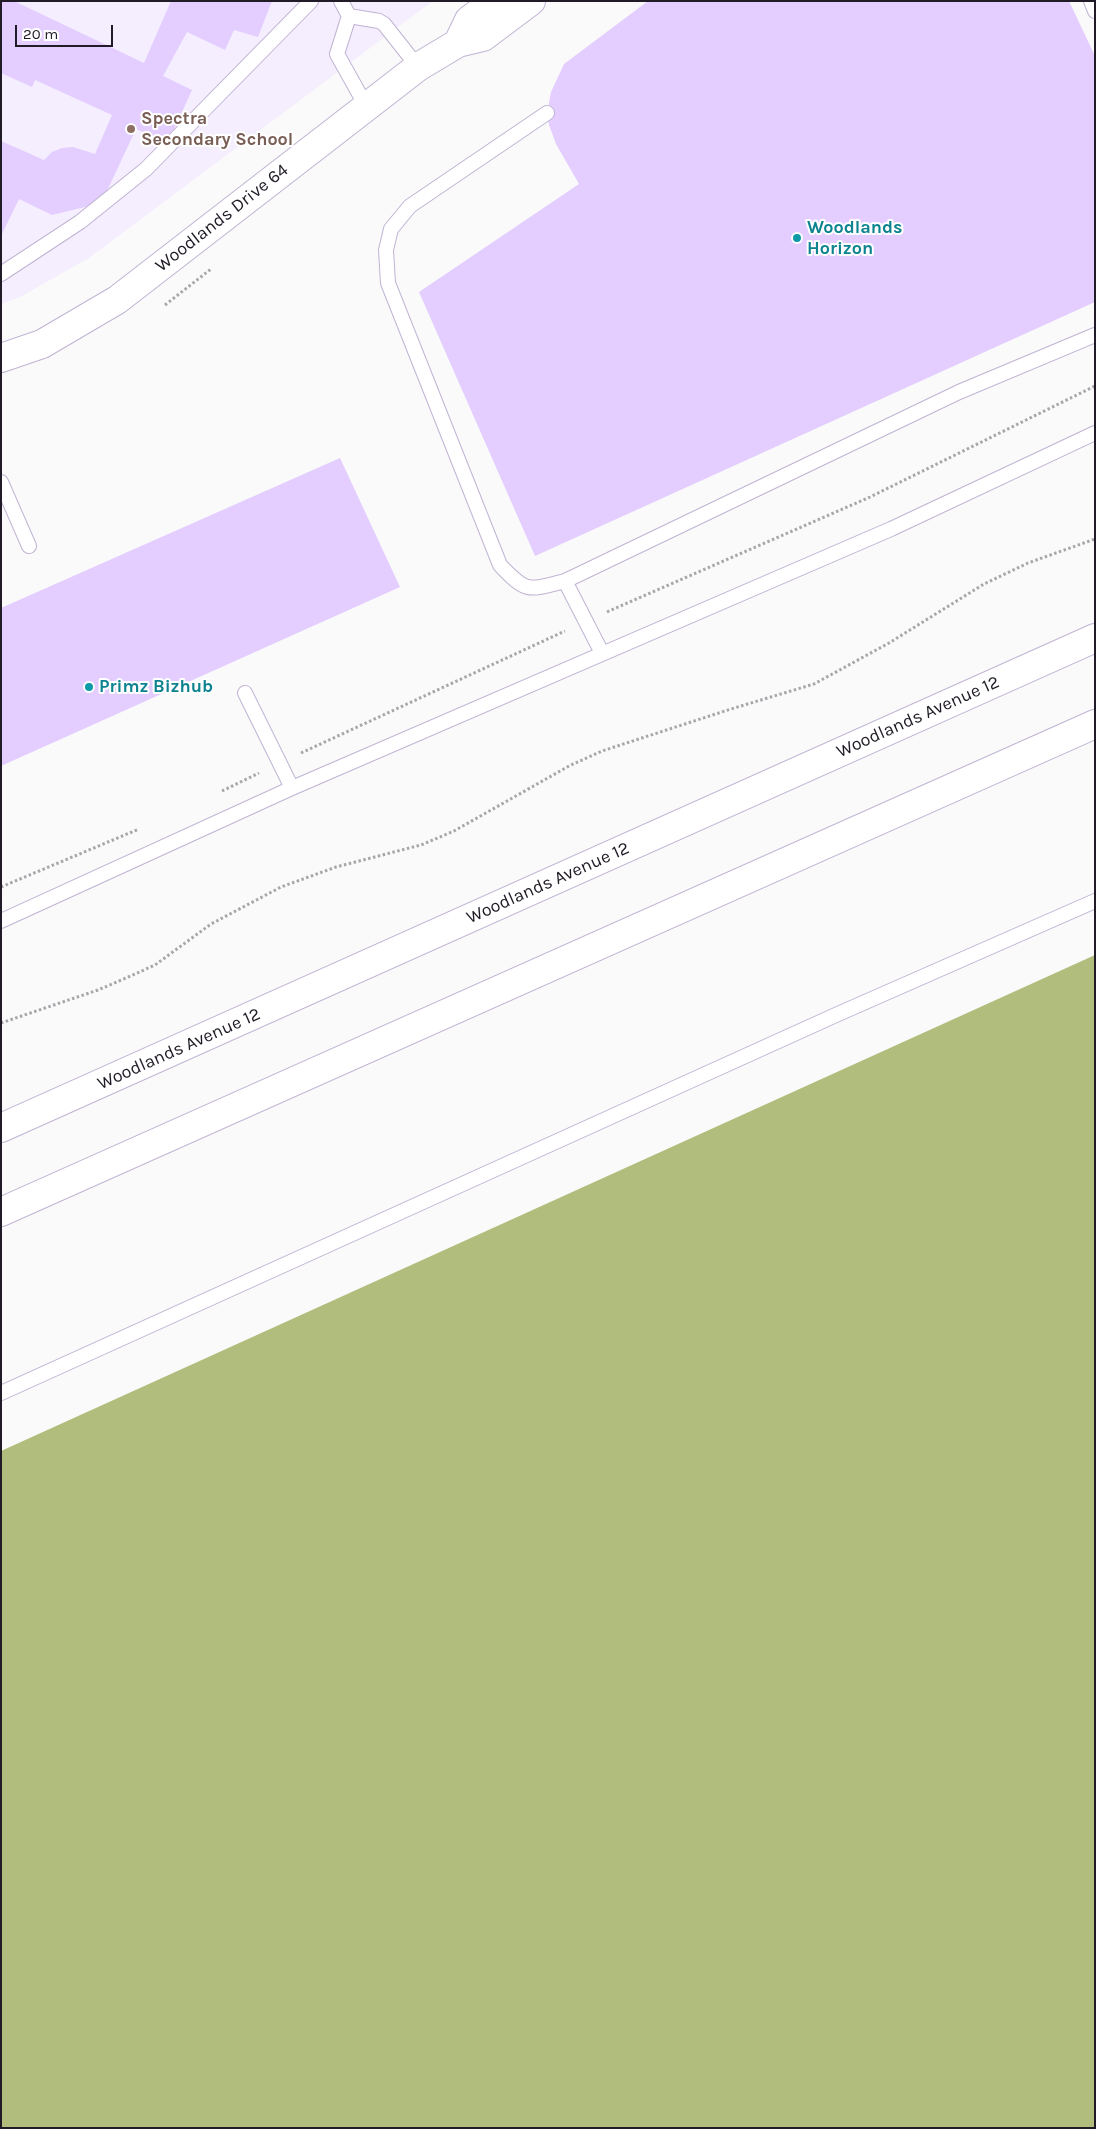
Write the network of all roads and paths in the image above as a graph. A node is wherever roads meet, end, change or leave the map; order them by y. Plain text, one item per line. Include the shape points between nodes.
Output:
1 (312, 1) edge
2 (341, 1) edge
3 (495, 1) edge
4 (532, 1) edge
5 (1091, 1) edge
6 (1095, 10) edge
7 (349, 16) junction
8 (458, 43) junction
9 (418, 67) junction
10 (366, 106) junction
11 (547, 112) dead end
12 (1, 274) edge
13 (1095, 336) edge
14 (1, 358) edge
15 (1095, 386) edge
16 (1095, 432) edge
17 (1, 482) edge
18 (1095, 539) edge
19 (30, 546) dead end
20 (565, 581) junction
21 (586, 622) junction
22 (1095, 638) edge
23 (602, 653) junction
24 (245, 693) dead end
25 (1095, 724) edge
26 (279, 763) junction
27 (292, 788) junction
28 (221, 792) dead end
29 (143, 827) dead end
30 (1, 887) edge
31 (1095, 901) edge
32 (1, 921) edge
33 (1, 1023) edge
34 (1, 1128) edge
35 (1, 1212) edge
36 (1, 1393) edge

1 - 12 lane via 146,169 80,222
2 - 7 lane
3 - 8 main road via 469,20
4 - 8 main road, Woodlands Drive 64 via 483,37
5 - 6 lane
7 - 9 lane via 384,24
7 - 10 lane via 337,54
8 - 9 main road, Woodlands Drive 64
9 - 10 main road, Woodlands Drive 64
10 - 14 main road, Woodlands Drive 64 via 117,300 42,344
11 - 20 lane via 410,206 391,229 386,250 388,283 500,565 517,583 533,589
13 - 20 lane via 959,392
15 - 21 path via 870,497
16 - 23 lane via 891,529
17 - 19 lane
18 - 33 path via 1028,563 984,584 890,643 814,684 602,751 454,831 421,845 336,867 281,887 211,924 135,974
20 - 21 lane
21 - 23 lane
21 - 26 path
22 - 34 main road, Woodlands Avenue 12
23 - 27 lane
24 - 26 lane
25 - 35 main road
26 - 27 lane
26 - 28 path
27 - 32 lane
29 - 30 path
31 - 36 lane

